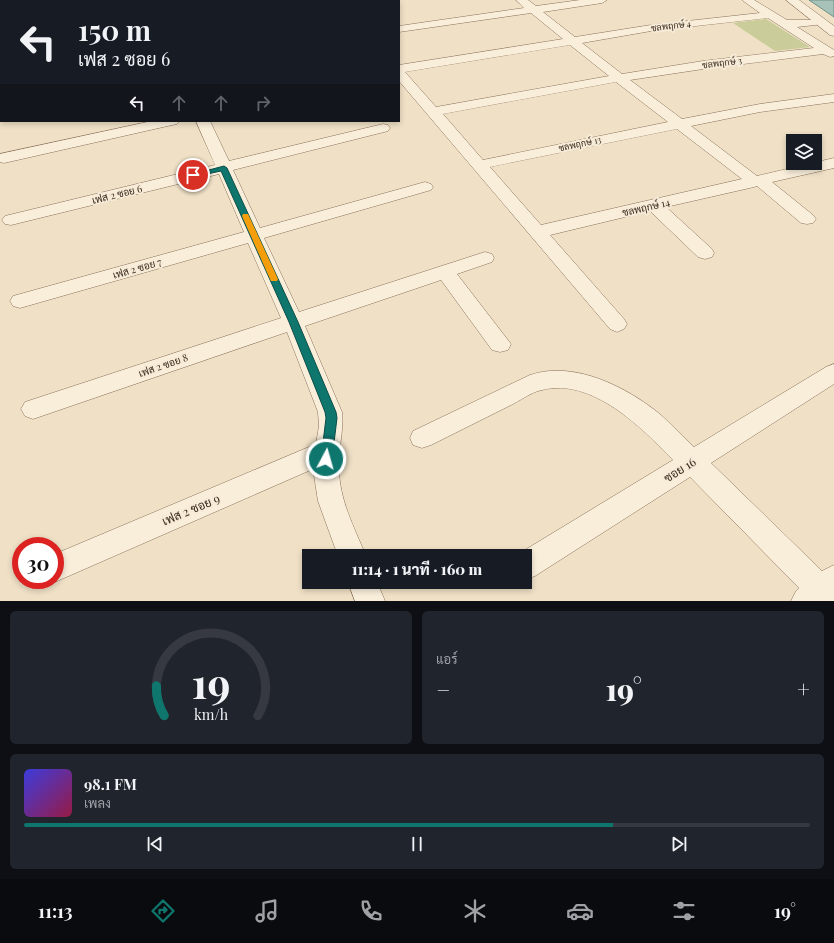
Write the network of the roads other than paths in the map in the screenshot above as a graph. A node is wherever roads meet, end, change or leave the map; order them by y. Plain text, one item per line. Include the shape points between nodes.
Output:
1 (521, 0) edge
2 (602, 0) edge
3 (747, 0) edge
4 (792, 0) edge
5 (533, 10) junction
6 (770, 15) junction
7 (820, 22) junction
8 (783, 24) junction
9 (400, 29) edge
10 (834, 33) edge
11 (802, 36) junction
12 (572, 41) junction
13 (830, 53) edge
14 (400, 69) edge
15 (400, 73) edge
16 (619, 78) junction
17 (834, 98) edge
18 (433, 112) junction
19 (167, 122) edge
20 (203, 122) edge
21 (680, 124) junction
22 (383, 128) dead end
23 (4, 158) dead end
24 (834, 164) edge
25 (479, 165) junction
26 (224, 168) junction
27 (757, 182) junction
28 (425, 187) dead end
29 (654, 206) junction
30 (807, 219) dead end
31 (11, 220) dead end
32 (537, 232) junction
33 (254, 235) junction
34 (705, 253) dead end
35 (485, 258) dead end
36 (445, 272) junction
37 (20, 301) dead end
38 (294, 322) junction
39 (618, 324) dead end
40 (500, 344) dead end
41 (834, 373) edge
42 (32, 409) dead end
43 (422, 438) dead end
44 (327, 451) junction
45 (692, 462) junction
46 (349, 549) edge
47 (532, 562) edge
48 (64, 564) edge
49 (365, 589) edge
50 (824, 593) edge
51 (370, 601) edge

1 - 5 street
2 - 5 street
3 - 6 street
4 - 7 street
5 - 9 street
5 - 12 street
6 - 8 street
6 - 12 street, ชลพฤกษ์ 4 via 651,28
7 - 8 street
7 - 10 street
8 - 11 street
10 - 11 street
11 - 13 street
12 - 14 street, ชลพฤกษ์ 4
12 - 16 street
13 - 16 street, ชลพฤกษ์ 3 via 703,65
15 - 18 street
16 - 18 street, ชลพฤกษ์ 3
16 - 21 street
17 - 21 street, ชลพฤกษ์ 13 via 760,108
18 - 25 street
19 - 23 street
20 - 26 street
21 - 25 street, ชลพฤกษ์ 13
21 - 27 street
22 - 26 street, เฟส 2 ซอย 6
24 - 27 street, ชลพฤกษ์ 14
25 - 32 street
26 - 31 street, เฟส 2 ซอย 6
26 - 33 street
27 - 29 street, ชลพฤกษ์ 14
27 - 30 street
28 - 33 street, เฟส 2 ซอย 7
29 - 32 street, ชลพฤกษ์ 14
29 - 34 street
32 - 39 street
33 - 37 street, เฟส 2 ซอย 7
33 - 38 street
35 - 36 street, เฟส 2 ซอย 8
36 - 38 street, เฟส 2 ซอย 8
36 - 40 street
38 - 42 street, เฟส 2 ซอย 8
38 - 44 street via 330,412
41 - 45 street, ซอย 16
43 - 45 street via 538,381 554,378 590,386 621,400 652,422
44 - 46 street via 326,478 329,493
44 - 48 street, เฟส 2 ซอย 9
45 - 47 street, ซอย 16
45 - 50 street
49 - 51 street

